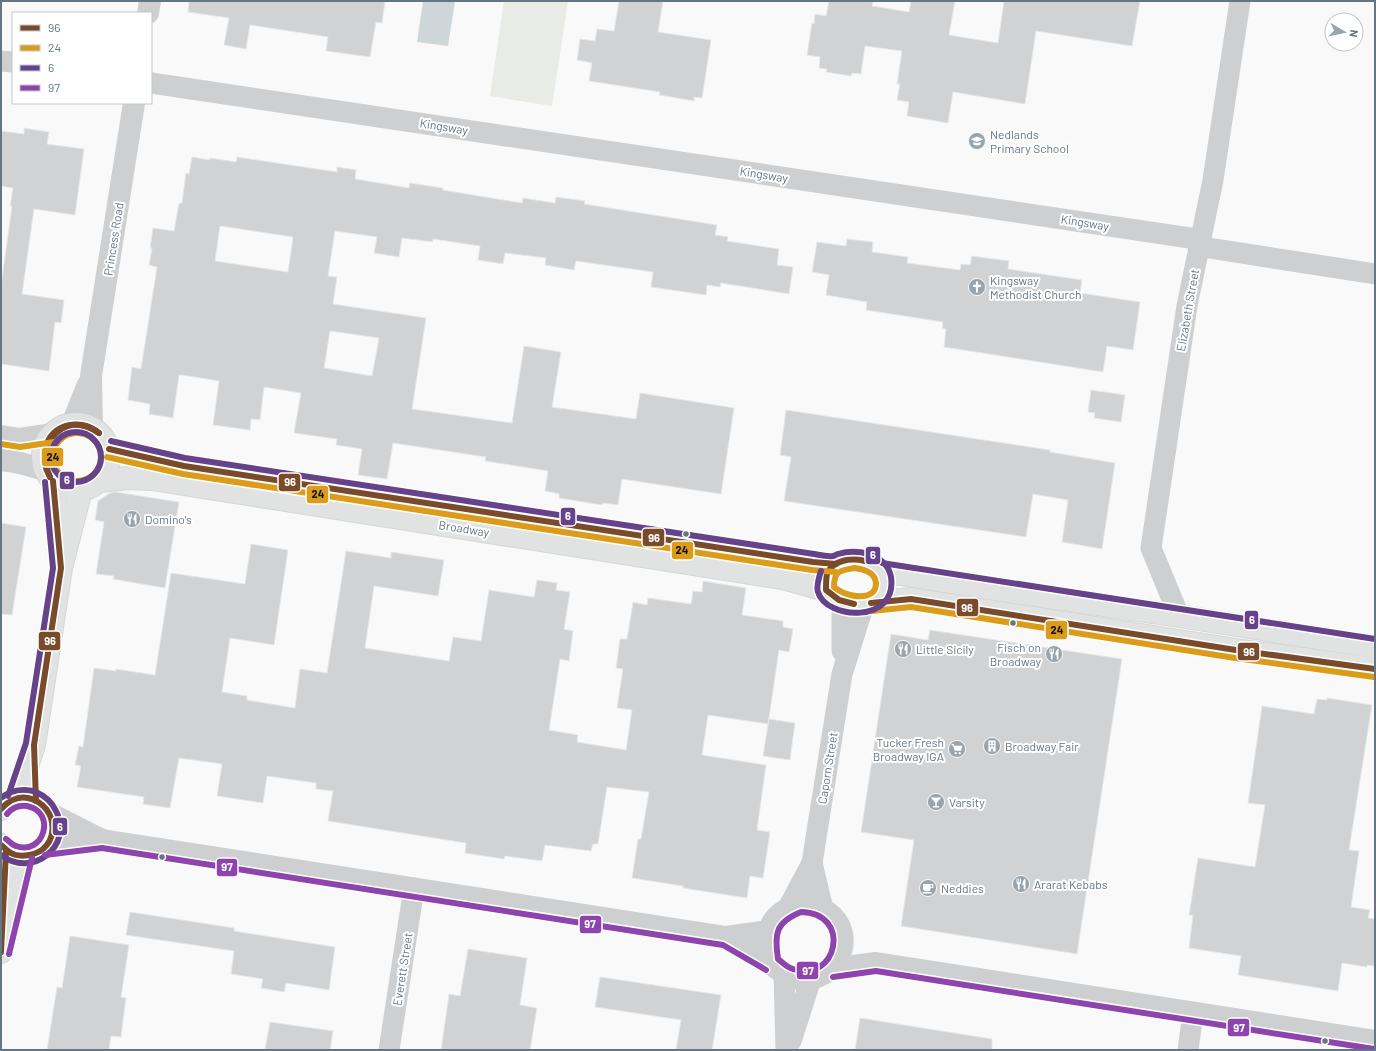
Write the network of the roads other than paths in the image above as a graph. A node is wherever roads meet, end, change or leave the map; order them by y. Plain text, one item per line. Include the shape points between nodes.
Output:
1 (150, 1) edge
2 (1240, 1) edge
3 (148, 12) edge
4 (1, 61) edge
5 (12, 62) edge
6 (152, 83) edge
7 (134, 104) edge
8 (1200, 243) junction
9 (1375, 274) edge
10 (82, 426) junction
11 (53, 434) junction
12 (1, 436) edge
13 (109, 449) junction
14 (1, 460) edge
15 (50, 476) junction
16 (91, 485) junction
17 (836, 564) junction
18 (61, 568) junction
19 (881, 571) junction
20 (834, 596) junction
21 (867, 604) junction
22 (1179, 616) junction
23 (1375, 647) edge
24 (1375, 669) edge
25 (842, 674) junction
26 (26, 806) edge
27 (102, 840) junction
28 (44, 848) junction
29 (10, 851) edge
30 (812, 863) junction
31 (414, 888) junction
32 (788, 908) junction
33 (823, 909) junction
34 (769, 930) junction
35 (842, 936) junction
36 (726, 937) junction
37 (1, 950) edge
38 (876, 963) junction
39 (777, 968) junction
40 (832, 969) junction
41 (811, 979) junction
42 (1194, 1013) junction
43 (1375, 1041) edge
44 (389, 1050) edge
45 (787, 1050) edge
46 (1188, 1050) edge

1 - 3 street
2 - 8 street, Elizabeth Street via 1213,180
4 - 5 street
6 - 8 street, Kingsway via 1190,238
7 - 10 street, Princess Road
8 - 9 street, Kingsway via 1210,248
8 - 22 street, Elizabeth Street via 1187,306 1151,548
10 - 11 main road via 62,427
10 - 13 main road via 101,434
11 - 12 street via 20,439
11 - 15 main road via 47,442 43,462
13 - 16 main road via 106,472
13 - 17 main road, Broadway via 184,466
14 - 15 street via 16,462
15 - 16 main road via 61,487 71,490
15 - 18 main road
16 - 18 main road
16 - 20 main road, Broadway via 129,478 152,479 782,578
17 - 19 main road via 843,560 859,560 872,563
17 - 20 main road via 829,570 826,580
18 - 26 main road
19 - 21 main road via 884,586 882,594
19 - 22 main road
20 - 21 main road via 857,605
20 - 25 street, Caporn Street
21 - 24 main road via 910,599
21 - 25 street, Caporn Street
22 - 23 main road
25 - 30 street, Caporn Street
26 - 27 street
26 - 28 main road via 52,822 50,840
27 - 28 street
27 - 31 street
28 - 29 main road via 32,855
29 - 37 main road
30 - 32 street, Caporn Street
30 - 33 street, Caporn Street
31 - 36 street
31 - 44 street, Everett Street
32 - 33 street via 812,904
32 - 34 street via 778,915
33 - 35 street via 839,925
34 - 36 street
34 - 39 street via 767,937
35 - 38 street
35 - 40 street via 842,948
36 - 39 street
38 - 40 street
38 - 42 street
39 - 41 street via 788,976
39 - 45 street
40 - 41 street
41 - 45 street
42 - 43 street
42 - 46 street

